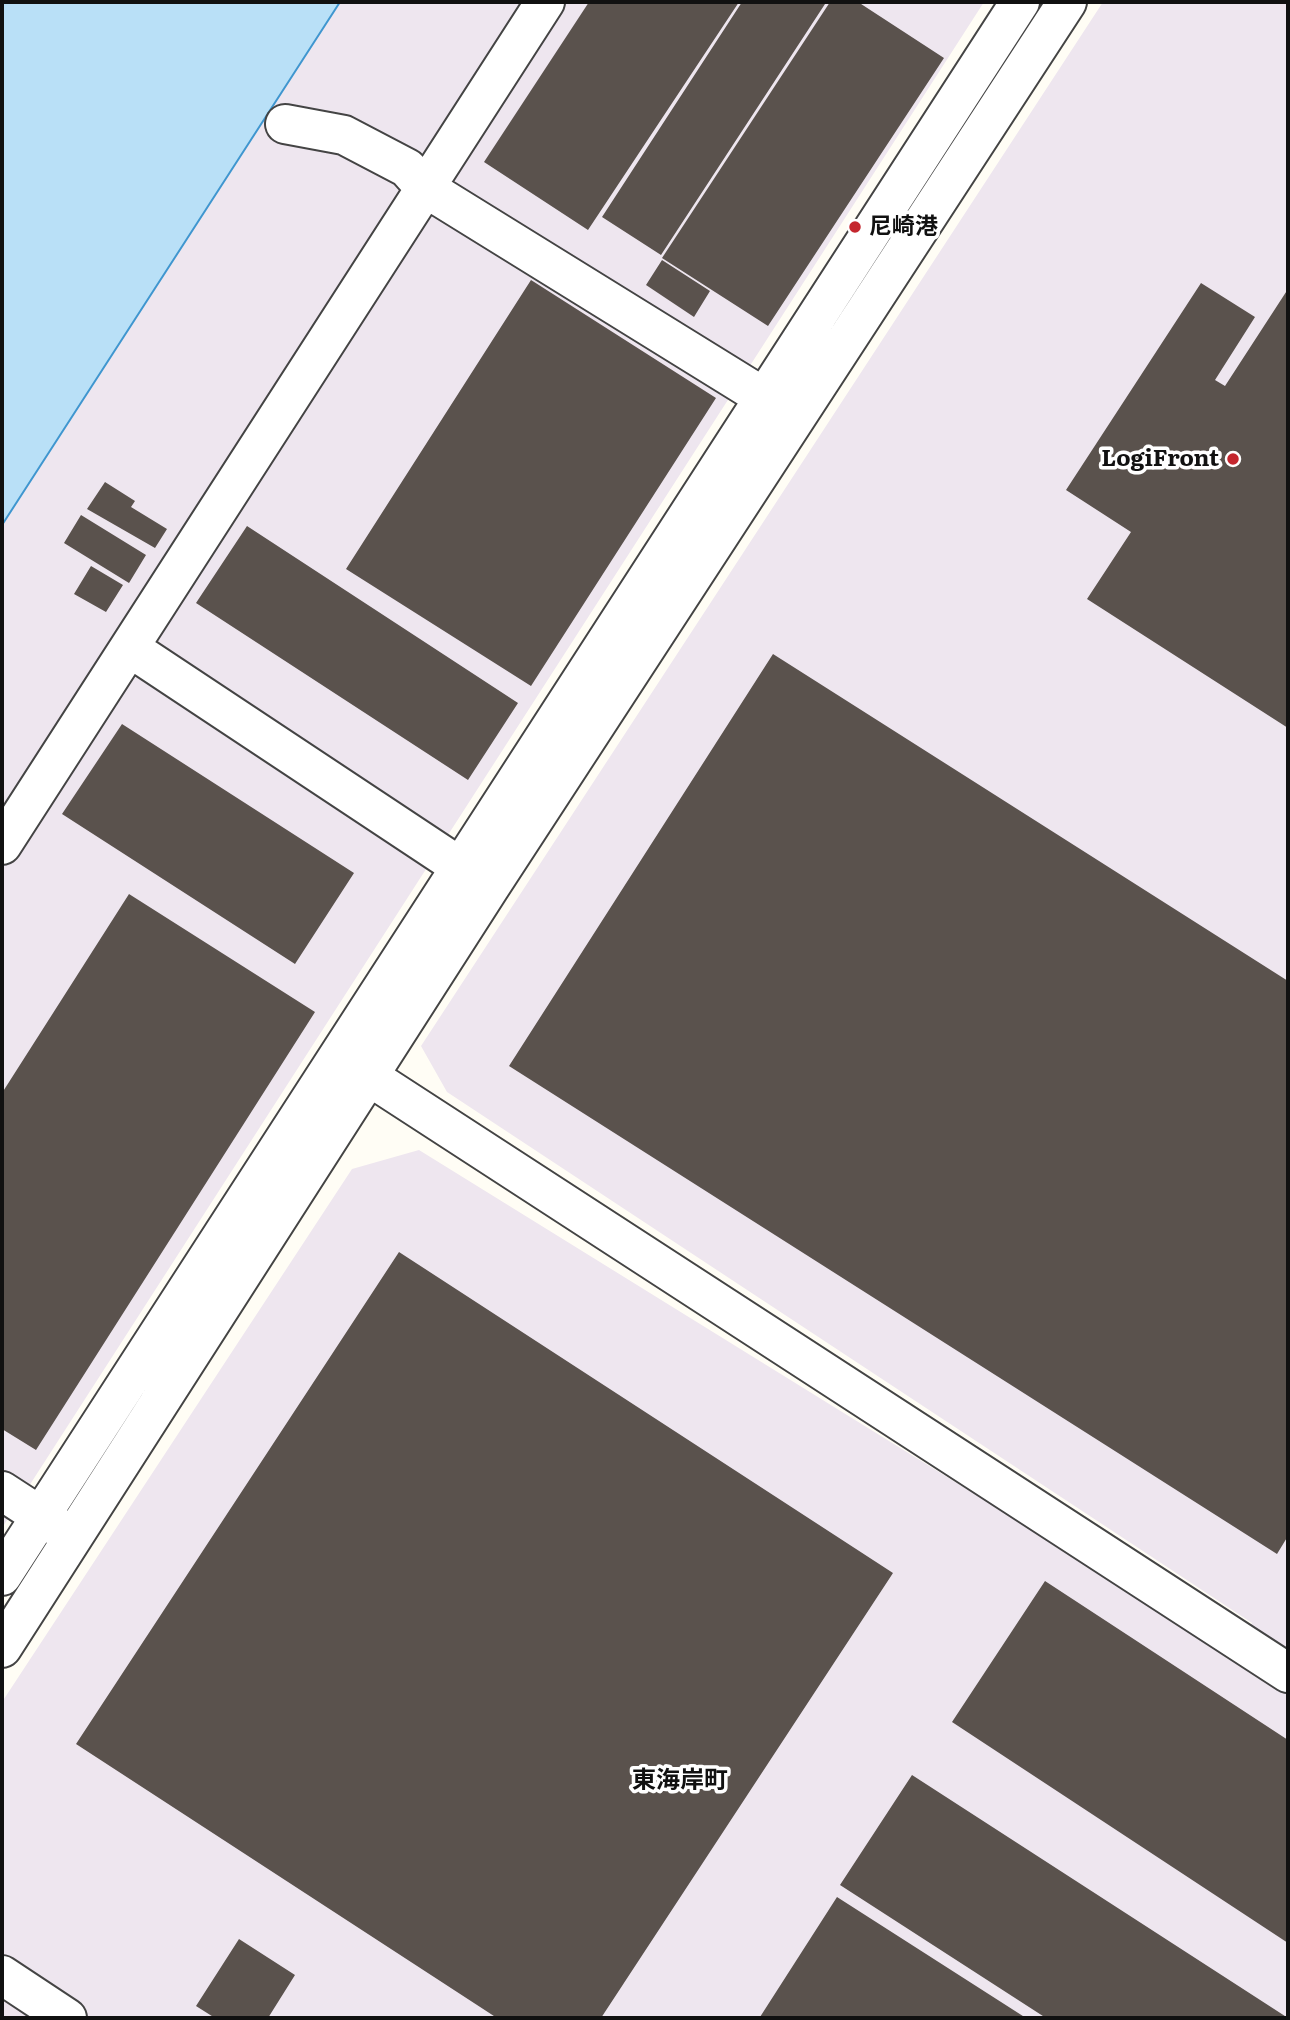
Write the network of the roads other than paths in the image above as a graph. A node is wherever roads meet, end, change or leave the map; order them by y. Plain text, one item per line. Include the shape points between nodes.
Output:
1 (545, 2) edge
2 (1020, 2) edge
3 (1066, 2) edge
4 (285, 124) dead end
5 (424, 187) junction
6 (764, 398) junction
7 (796, 418) junction
8 (130, 648) junction
9 (2, 845) edge
10 (475, 877) junction
11 (370, 1077) junction
12 (2, 1491) edge
13 (40, 1516) junction
14 (73, 1536) junction
15 (2, 1576) edge
16 (2, 1648) edge
17 (1288, 1673) edge
18 (2, 1975) edge
19 (66, 2018) edge

1 - 5 street
2 - 6 street
3 - 7 street
4 - 5 street via 344,135 407,168
5 - 6 street
5 - 8 street
6 - 7 street
6 - 10 street
7 - 10 street
8 - 9 street
8 - 10 street
10 - 11 street
10 - 13 street
11 - 14 street
11 - 17 street
12 - 13 street
13 - 14 street
13 - 15 street
14 - 16 street
18 - 19 street

